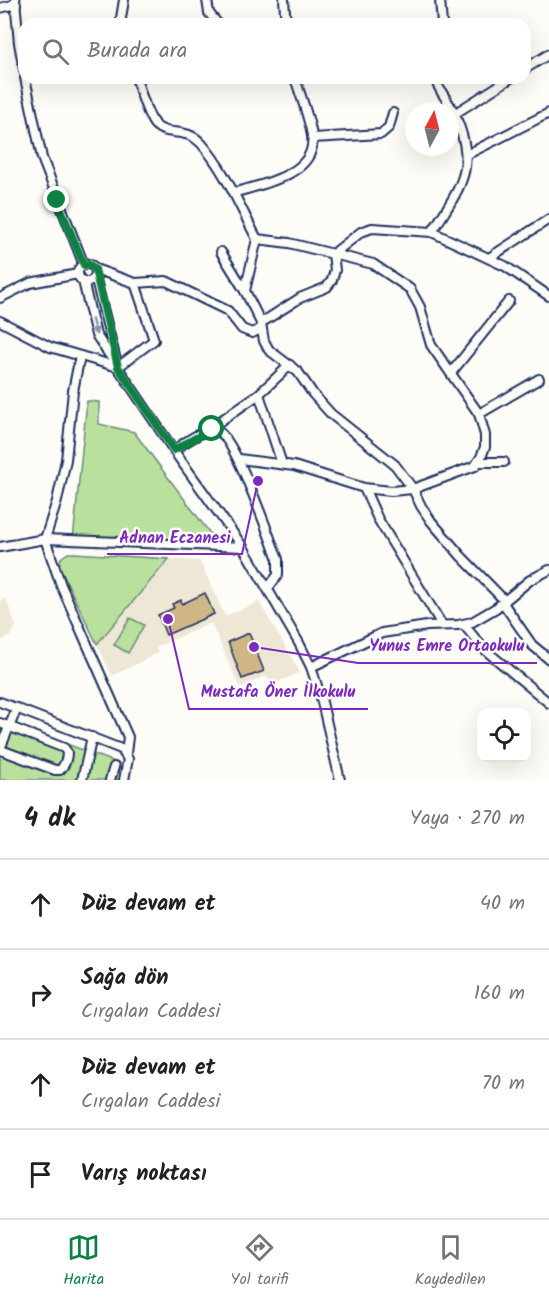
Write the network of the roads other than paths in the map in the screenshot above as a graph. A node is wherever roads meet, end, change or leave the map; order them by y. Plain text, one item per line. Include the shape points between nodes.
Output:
1 (124, 0) edge
2 (207, 0) edge
3 (284, 0) edge
4 (440, 0) edge
5 (16, 2) edge
6 (0, 8) edge
7 (121, 18) edge
8 (213, 18) edge
9 (286, 18) edge
10 (442, 18) edge
11 (18, 19) edge
12 (549, 54) edge
13 (531, 65) edge
14 (27, 84) edge
15 (138, 84) edge
16 (297, 84) edge
17 (438, 84) edge
18 (502, 84) edge
19 (448, 102) edge
20 (459, 111) edge
21 (549, 112) edge
22 (393, 113) dead end
23 (459, 126) edge
24 (313, 138) junction
25 (466, 154) junction
26 (233, 193) junction
27 (549, 219) edge
28 (432, 232) junction
29 (257, 239) junction
30 (221, 252) dead end
31 (333, 254) junction
32 (489, 258) junction
33 (84, 265) junction
34 (95, 273) junction
35 (80, 277) junction
36 (135, 283) junction
37 (245, 291) junction
38 (549, 296) edge
39 (0, 298) edge
40 (509, 301) dead end
41 (0, 321) edge
42 (261, 326) junction
43 (80, 356) junction
44 (290, 365) junction
45 (118, 367) junction
46 (451, 374) junction
47 (539, 379) dead end
48 (260, 394) junction
49 (479, 414) junction
50 (208, 430) junction
51 (174, 450) junction
52 (239, 459) junction
53 (478, 462) junction
54 (504, 462) dead end
55 (282, 464) junction
56 (364, 488) junction
57 (413, 489) junction
58 (45, 539) junction
59 (0, 547) edge
60 (243, 547) junction
61 (549, 570) edge
62 (268, 588) junction
63 (504, 602) junction
64 (442, 625) junction
65 (464, 625) junction
66 (549, 659) edge
67 (310, 667) junction
68 (0, 702) edge
69 (549, 703) edge
70 (16, 708) junction
71 (0, 723) edge
72 (10, 727) junction
73 (92, 737) junction
74 (1, 749) edge
75 (126, 753) junction
76 (114, 767) dead end
77 (82, 780) edge
78 (110, 780) edge
79 (124, 780) edge
80 (340, 780) edge

1 - 7 street
2 - 8 street
3 - 9 street
4 - 10 street
5 - 6 street
5 - 11 street
12 - 13 street
14 - 33 street via 42,158
15 - 26 street via 154,124 164,131 182,132 197,140
16 - 24 street
17 - 19 street
18 - 20 street
21 - 25 street
22 - 24 street via 389,127 381,134
23 - 25 street
24 - 26 street via 308,156 295,171
25 - 28 street via 466,169 458,191
26 - 29 street
27 - 32 street
28 - 31 street via 372,228
28 - 32 street
29 - 31 street
29 - 37 street
30 - 37 street
31 - 42 street via 335,270 327,287 300,298
31 - 46 street via 373,264 410,289 420,307 431,345
32 - 38 street
33 - 34 street via 90,265
33 - 35 street
34 - 35 street via 89,282
34 - 36 street
34 - 45 street
35 - 39 street via 30,283
35 -> 45 street via 96,335
36 - 42 street via 166,281 228,311 244,331 252,333
36 - 45 street via 154,340
37 - 42 street
40 - 46 street
41 - 43 street via 50,347
42 - 44 street via 269,350
43 - 45 street
43 - 58 street via 66,460
44 - 48 street
44 - 57 street via 331,414 395,465
45 - 51 street
46 - 49 street
47 - 49 street
48 - 50 street
48 - 55 street
49 - 53 street via 485,441
50 - 51 street
50 - 52 street via 222,433
51 - 60 street
52 - 55 street
52 - 62 street via 279,563 278,575
53 - 54 street
53 - 57 street
55 - 56 street
56 - 57 street
56 - 64 street via 378,519
57 - 63 street via 431,521
58 - 59 street
58 - 60 street
58 - 75 street via 61,585 128,737
60 - 62 street
61 - 63 street
62 - 67 street
63 - 65 street
63 - 66 street via 532,645
64 - 65 street
64 - 67 street via 382,633
65 - 69 street via 484,649
67 - 80 street
68 - 70 street
70 - 72 street
70 - 73 street
71 - 72 street
72 - 74 street
72 - 74 street via 64,748 64,767 55,770
73 - 75 street
73 - 77 street
75 - 79 street
76 - 78 street

